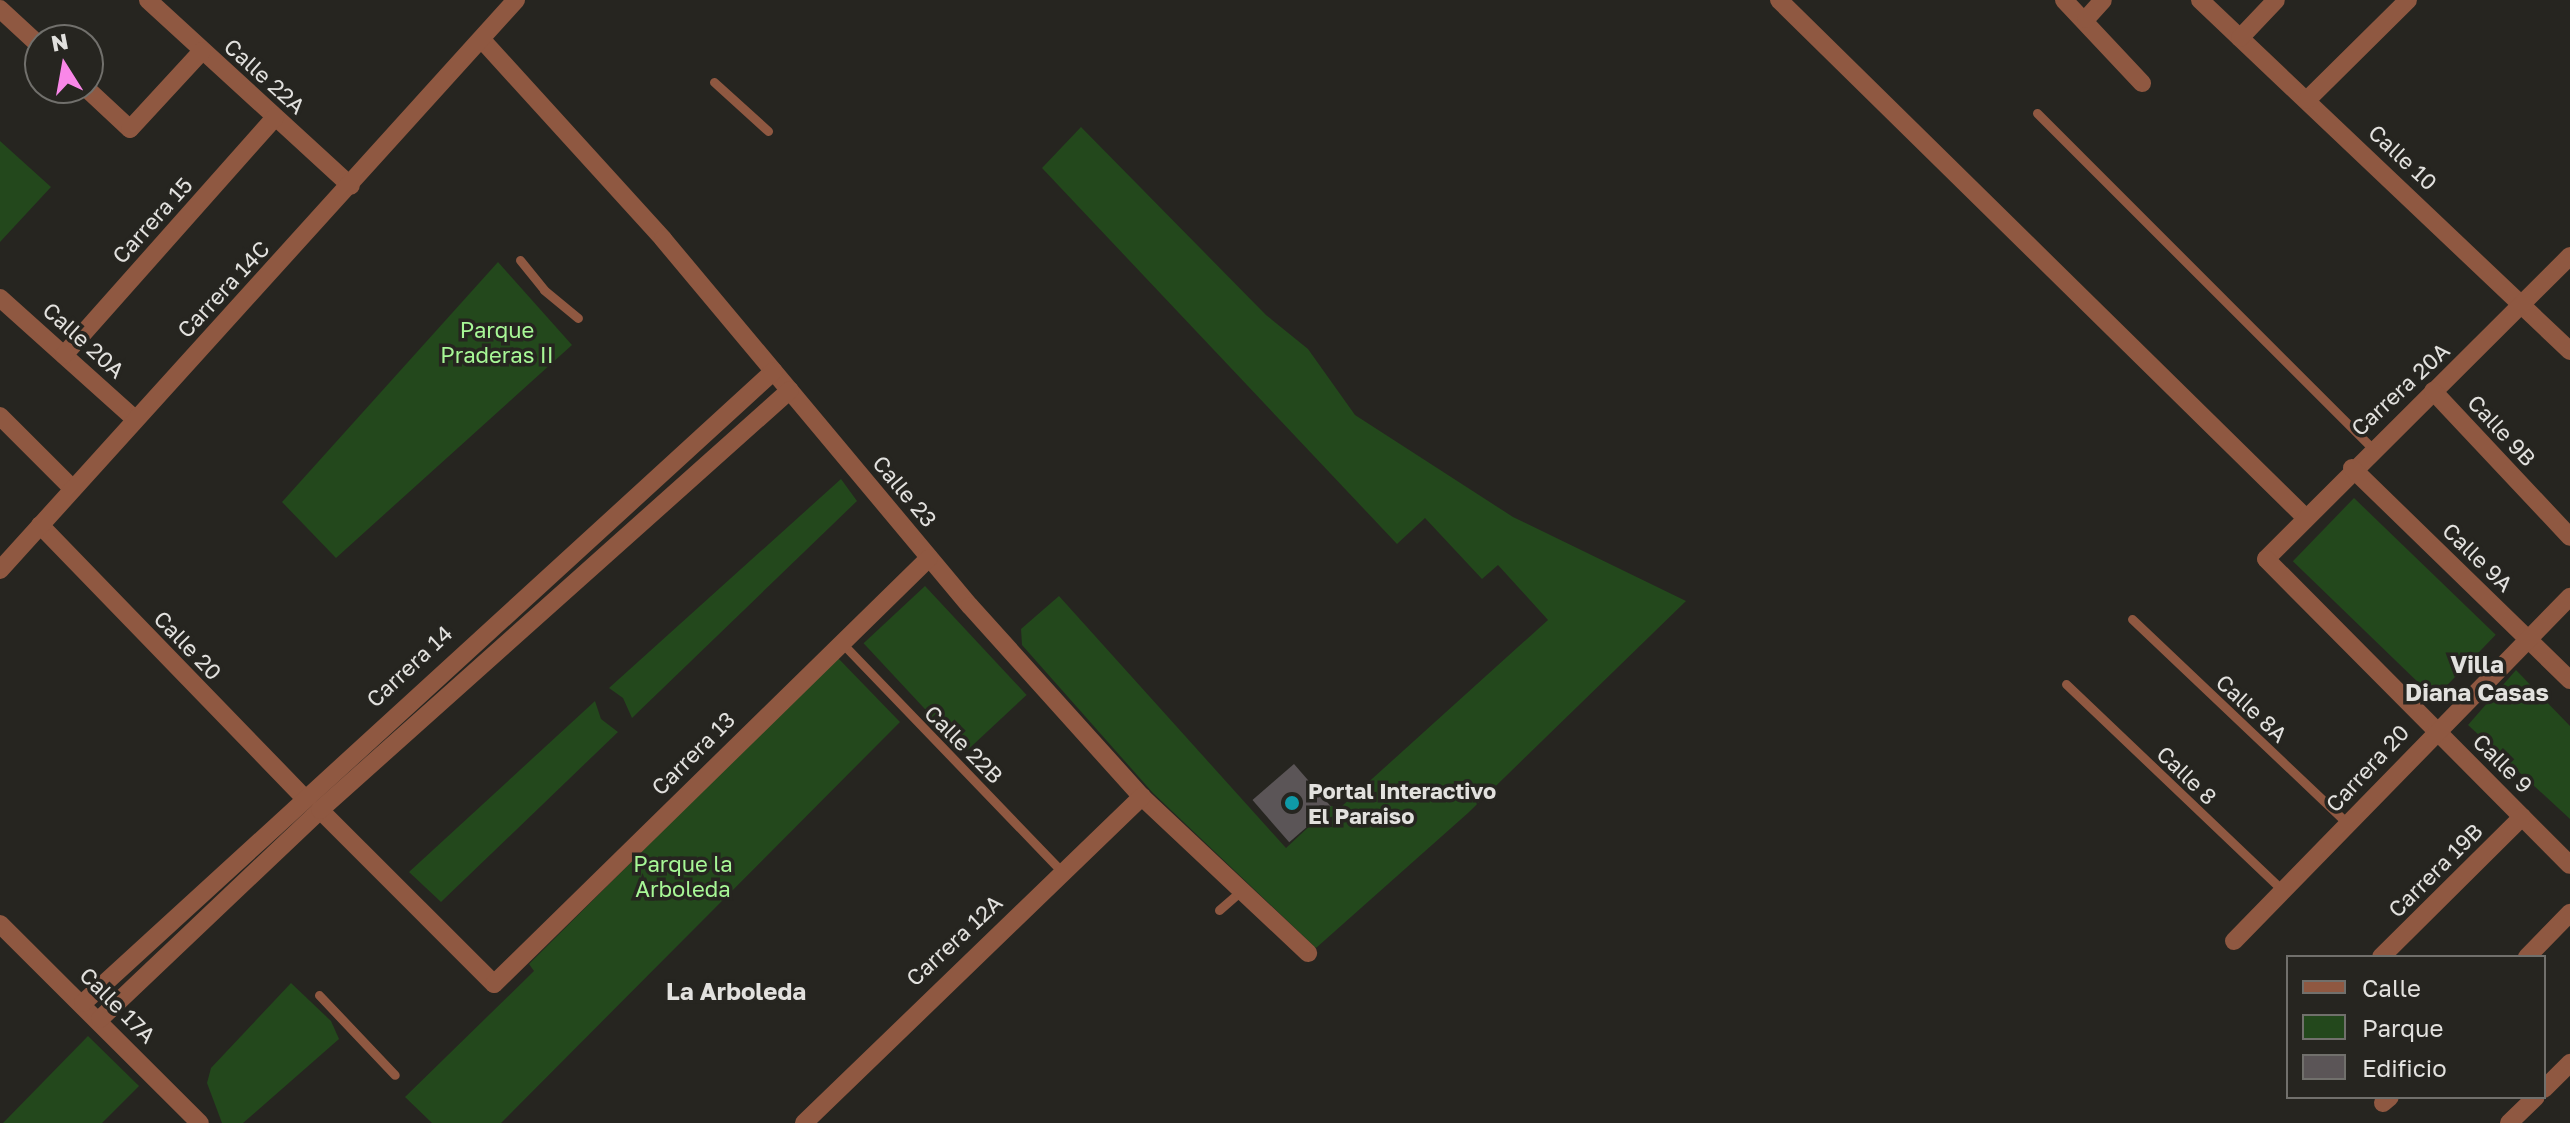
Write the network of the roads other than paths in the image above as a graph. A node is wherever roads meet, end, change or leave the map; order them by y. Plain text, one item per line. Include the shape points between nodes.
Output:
1 (148, 0) edge
2 (516, 0) edge
3 (1779, 0) edge
4 (2064, 0) edge
5 (2103, 0) edge
6 (2200, 0) edge
7 (2276, 0) edge
8 (2408, 0) edge
9 (0, 9) edge
10 (2086, 19) junction
11 (24, 31) edge
12 (2240, 38) junction
13 (484, 42) junction
14 (202, 51) junction
15 (714, 82) dead end
16 (2142, 83) dead end
17 (2307, 100) junction
18 (103, 104) edge
19 (2037, 113) dead end
20 (275, 117) junction
21 (768, 131) dead end
22 (351, 186) junction
23 (2570, 256) edge
24 (520, 260) dead end
25 (0, 298) edge
26 (2524, 303) junction
27 (578, 318) dead end
28 (2570, 351) edge
29 (64, 355) junction
30 (774, 371) junction
31 (790, 390) junction
32 (2433, 391) junction
33 (0, 416) edge
34 (135, 419) junction
35 (2372, 448) junction
36 (2352, 468) junction
37 (73, 489) junction
38 (2305, 517) junction
39 (40, 525) junction
40 (2570, 537) edge
41 (929, 558) junction
42 (2266, 559) joint
43 (0, 570) edge
44 (2570, 597) edge
45 (2132, 619) dead end
46 (2527, 639) junction
47 (840, 641) junction
48 (2570, 680) edge
49 (2066, 684) dead end
50 (2437, 730) junction
51 (304, 797) junction
52 (1142, 797) junction
53 (320, 810) junction
54 (2522, 817) junction
55 (2348, 824) junction
56 (2570, 865) edge
57 (1062, 872) junction
58 (2283, 891) junction
59 (1240, 892) junction
60 (1219, 910) dead end
61 (2570, 913) edge
62 (0, 924) edge
63 (2234, 941) dead end
64 (1308, 953) dead end
65 (2383, 955) edge
66 (2529, 955) edge
67 (319, 995) dead end
68 (83, 1003) junction
69 (100, 1019) junction
70 (2570, 1063) edge
71 (395, 1075) dead end
72 (2546, 1087) edge
73 (2534, 1099) edge
74 (200, 1123) edge
75 (804, 1123) edge
76 (2509, 1123) edge

1 - 14 street, Calle 22A
2 - 13 street
3 - 38 street
4 - 10 street
5 - 10 street
6 - 12 street, Calle 10
7 - 12 street
8 - 17 street
9 - 11 street
10 - 16 street
12 - 17 street, Calle 10
13 - 22 street, Carrera 14C
13 - 30 street, Calle 23
14 - 18 street via 130,129
14 - 20 street, Calle 22A
15 - 21 lane
17 - 26 street, Calle 10
19 - 35 lane
20 - 22 street, Calle 22A
20 - 29 street, Carrera 15
22 - 34 street, Carrera 14C
23 - 26 street, Carrera 20A
24 - 27 lane via 544,290
25 - 29 street, Calle 20A
26 - 28 street, Calle 10
26 - 32 street, Carrera 20A
29 - 34 street, Calle 20A
30 - 31 street, Calle 23
30 - 51 street, Carrera 14
31 - 41 street, Calle 23
31 - 53 street, Carrera 14
32 - 35 street, Carrera 20A
32 - 40 street, Calle 9B
33 - 37 street
34 - 37 street, Carrera 14C
35 - 36 street, Carrera 20A
36 - 38 street, Carrera 20A
36 - 46 street, Calle 9A
37 - 39 street, Carrera 14C
38 - 42 street, Carrera 20A
39 - 43 street, Carrera 14C
39 - 51 street, Calle 20
41 - 47 street, Carrera 13
41 - 52 street, Calle 23
42 - 50 street, Calle 9
44 - 46 street, Carrera 20
45 - 55 lane, Calle 8A
46 - 48 street, Calle 9A
46 - 50 street, Carrera 20
47 - 53 street, Carrera 13 via 494,984
47 - 57 lane, Calle 22B
49 - 58 lane, Calle 8
50 - 54 street, Calle 9
50 - 55 street, Carrera 20
51 - 68 street, Carrera 14
52 - 57 street, Carrera 12A
52 - 59 street, Calle 23
53 - 69 street, Carrera 14
54 - 56 street, Calle 9
54 - 65 street, Carrera 19B
55 - 58 street, Carrera 20
57 - 75 street, Carrera 12A
58 - 63 street, Carrera 20
59 - 60 lane
59 - 64 street, Calle 23
61 - 66 street
62 - 68 street, Calle 17A
67 - 71 lane
68 - 69 street, Calle 17A
69 - 74 street, Calle 17A
70 - 72 street
73 - 76 street

